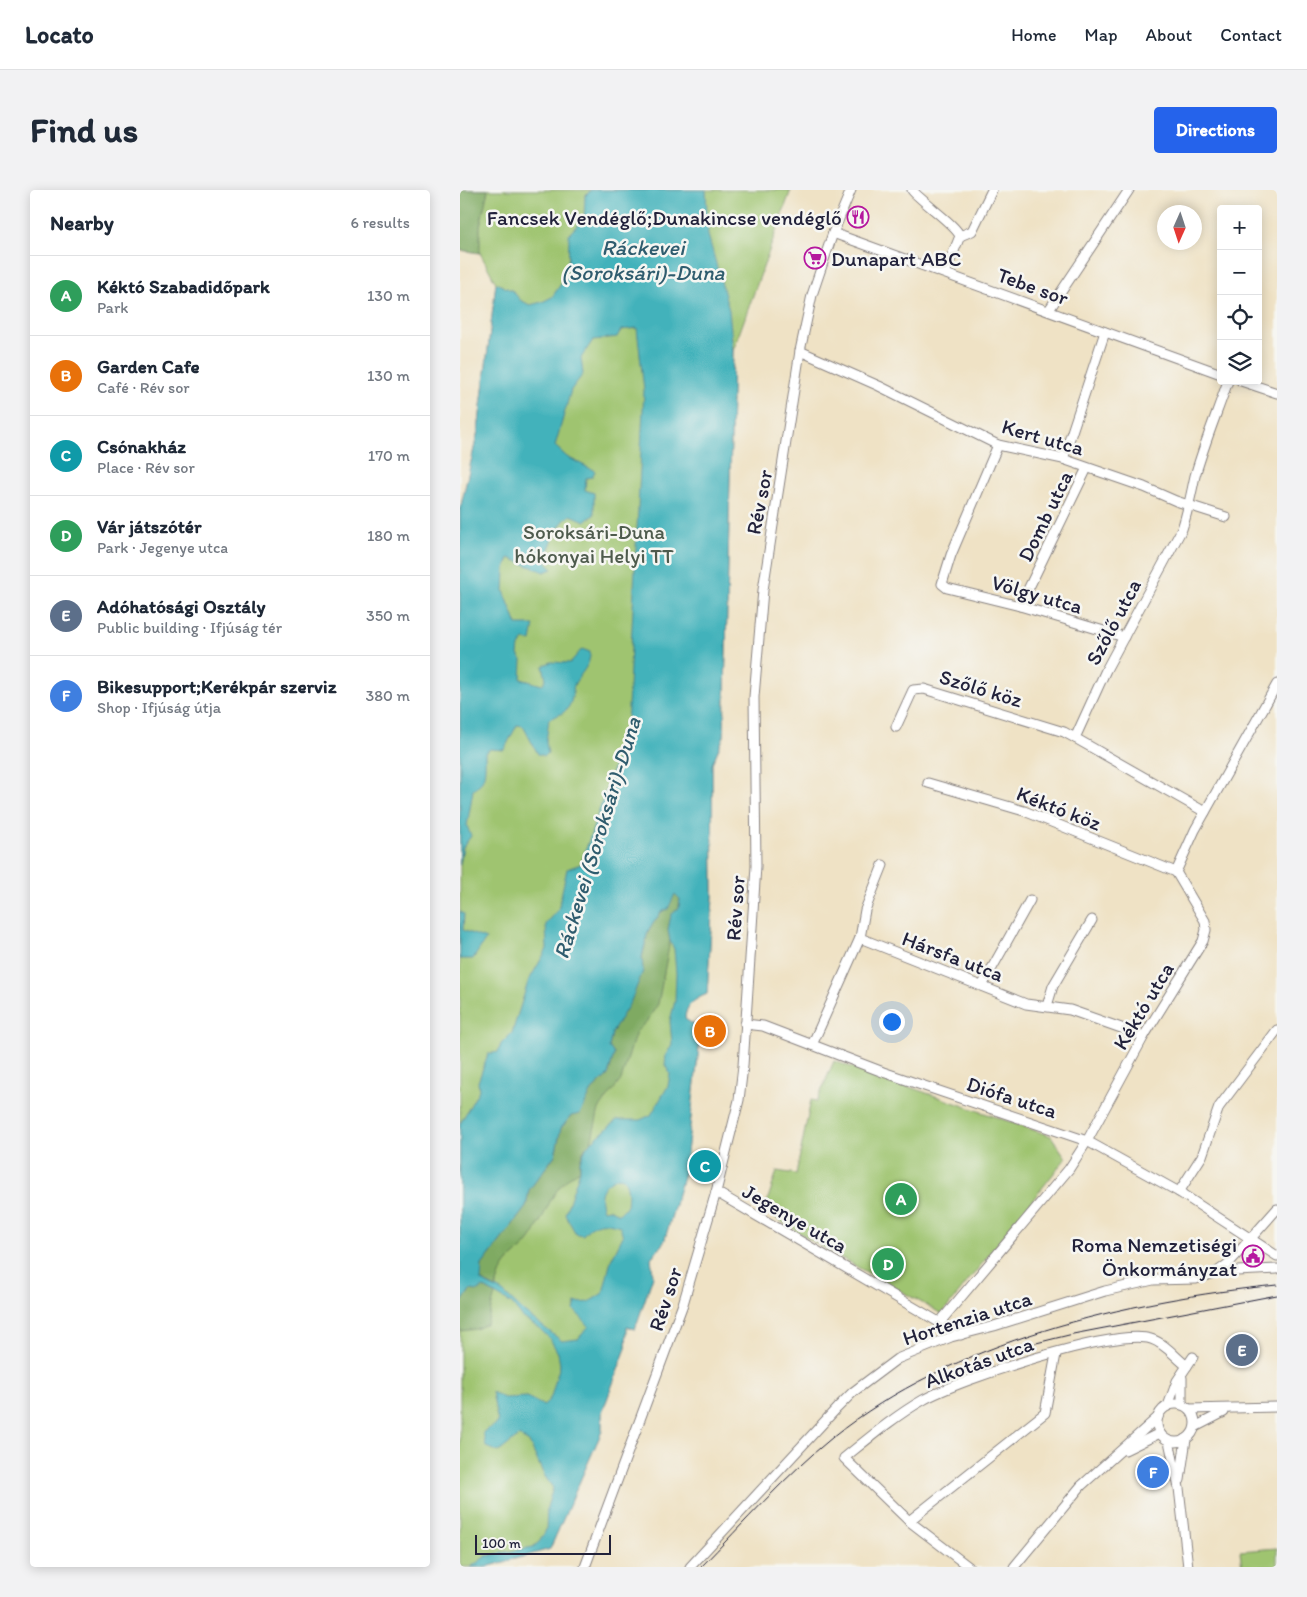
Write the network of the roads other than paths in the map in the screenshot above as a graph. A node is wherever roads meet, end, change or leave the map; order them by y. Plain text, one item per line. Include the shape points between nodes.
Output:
1 (851, 190) edge
2 (912, 190) edge
3 (992, 190) edge
4 (1129, 190) edge
5 (833, 233) junction
6 (960, 236) junction
7 (945, 273) junction
8 (1049, 310) junction
9 (1105, 332) junction
10 (800, 351) junction
11 (1217, 373) edge
12 (1227, 385) edge
13 (1253, 385) edge
14 (1277, 393) edge
15 (998, 445) junction
16 (1063, 459) junction
17 (1087, 468) junction
18 (1190, 506) junction
19 (1226, 517) dead end
20 (1020, 606) junction
21 (1124, 637) junction
22 (1277, 684) edge
23 (896, 727) dead end
24 (1075, 738) junction
25 (928, 783) dead end
26 (1205, 812) junction
27 (883, 865) dead end
28 (1176, 872) junction
29 (1030, 900) dead end
30 (1092, 920) dead end
31 (860, 938) junction
32 (982, 986) junction
33 (1047, 1006) junction
34 (745, 1024) junction
35 (1277, 1030) edge
36 (1144, 1036) junction
37 (812, 1045) junction
38 (1087, 1141) junction
39 (716, 1192) junction
40 (1179, 1192) junction
41 (1277, 1208) edge
42 (1251, 1240) junction
43 (1277, 1256) edge
44 (1277, 1269) edge
45 (1217, 1272) junction
46 (940, 1322) junction
47 (961, 1335) junction
48 (1056, 1354) junction
49 (1192, 1357) dead end
50 (1185, 1370) junction
51 (1168, 1406) junction
52 (1186, 1407) junction
53 (1277, 1407) edge
54 (1229, 1409) junction
55 (1158, 1417) junction
56 (1195, 1426) junction
57 (1160, 1433) junction
58 (1186, 1439) junction
59 (1170, 1441) junction
60 (1116, 1455) junction
61 (1179, 1488) junction
62 (909, 1521) junction
63 (587, 1566) edge
64 (690, 1567) edge
65 (969, 1567) edge
66 (1014, 1567) edge
67 (1188, 1567) edge

1 - 5 street, Rév sor
2 - 6 street via 938,216 958,230
3 - 6 street via 972,231
4 - 8 street
5 - 7 street, Tebe sor
5 - 10 street, Rév sor via 812,295
6 - 7 street
7 - 8 street, Tebe sor
8 - 9 street, Tebe sor
9 - 11 street, Tebe sor
9 - 16 street
10 - 15 street, Kert utca
10 - 34 street, Rév sor via 763,590 754,697 756,866
12 - 18 street, Szőlő utca via 1195,478
13 - 14 street
15 - 16 street, Kert utca
15 - 20 street, Völgy utca via 942,584
16 - 17 street, Kert utca
17 - 18 street, Kert utca
17 - 20 street, Domb utca
18 - 19 street, Kert utca
18 - 21 street, Szőlő utca via 1170,554
20 - 21 street, Völgy utca
21 - 24 street, Szőlő utca
22 - 26 street
23 - 24 street, Szőlő köz via 912,690 924,689
24 - 26 street
25 - 28 street, Kéktó köz via 1024,811
26 - 28 street
27 - 31 street via 865,910
28 - 36 street, Kéktó utca via 1200,912 1206,930
29 - 32 street
30 - 33 street via 1053,986
31 - 32 street, Hársfa utca
31 - 37 street
32 - 33 street, Hársfa utca via 1026,1004
33 - 36 street, Hársfa utca via 1079,1013
34 - 37 street, Diófa utca via 763,1026
34 - 39 street, Rév sor via 738,1100
35 - 40 street via 1219,1107 1202,1156
36 - 38 street, Kéktó utca
37 - 38 street, Diófa utca
38 - 40 street, Diófa utca
38 - 46 street, Kéktó utca via 1069,1169
39 - 46 street, Jegenye utca
39 - 63 street, Rév sor via 683,1304
40 - 42 street, Diófa utca
41 - 42 street
42 - 43 street, Diófa utca
42 - 45 street
44 - 45 street
45 - 47 street, Hortenzia utca via 1196,1279 1153,1280 1105,1291
46 - 47 street, Jegenye utca
47 - 64 street, Hortenzia utca via 898,1359 853,1392
48 - 50 street, Alkotás utca via 1078,1346 1143,1337 1160,1343
48 - 62 street, Alkotás utca via 1045,1413
48 - 62 street, Alkotás utca via 970,1379 923,1400 844,1458
49 - 50 street
50 - 51 street via 1177,1381
50 - 52 street via 1181,1385
51 - 52 street
51 - 55 street
52 - 54 street
52 - 56 street via 1193,1414
53 - 54 street
54 - 56 street
55 - 57 street
55 - 60 street
56 - 58 street
57 - 59 street
57 - 60 street
58 - 59 street
58 - 61 street
59 - 61 street
60 - 66 street via 1097,1469 1062,1506
61 - 67 street
62 - 65 street, Alkotás utca

